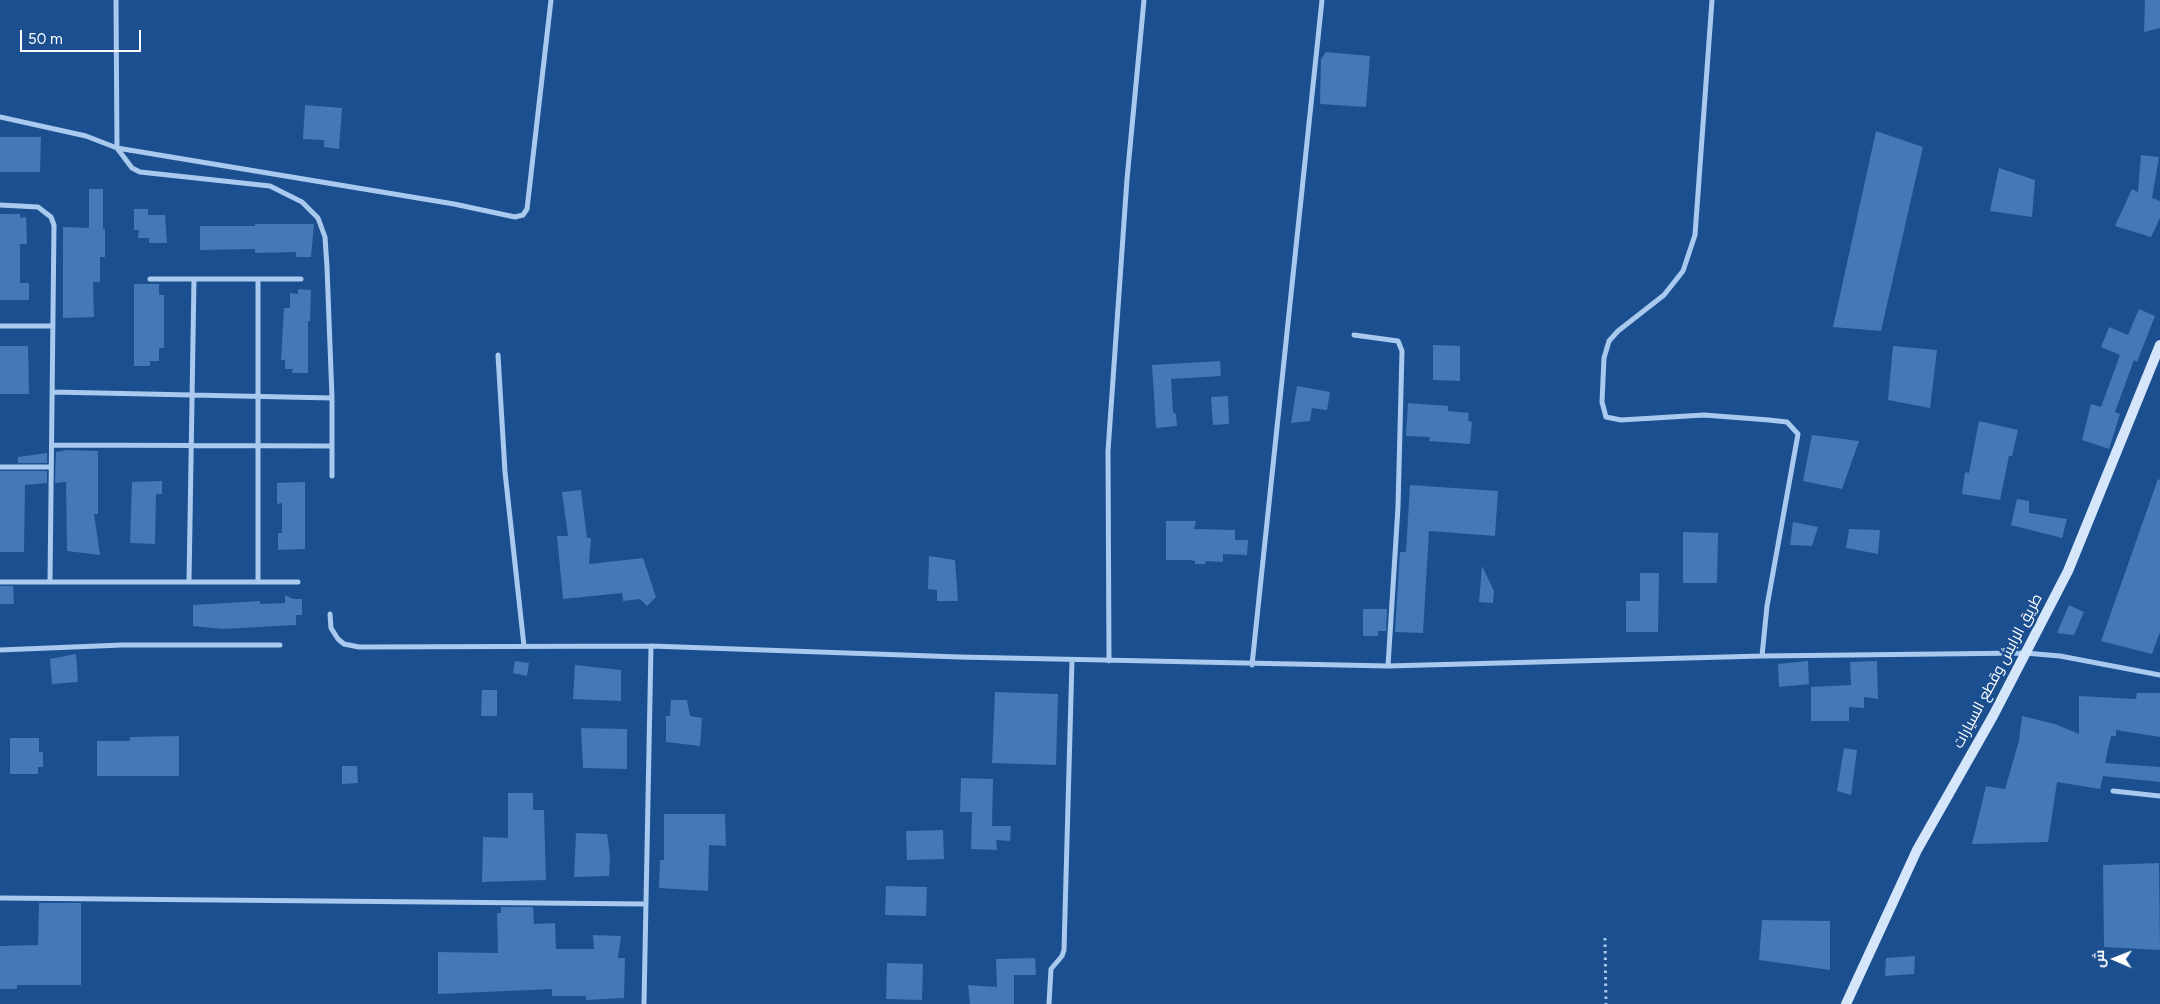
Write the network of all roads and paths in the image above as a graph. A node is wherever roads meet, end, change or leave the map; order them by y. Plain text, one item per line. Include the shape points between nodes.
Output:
1 (116, 0) edge
2 (551, 0) edge
3 (1144, 0) edge
4 (1322, 0) edge
5 (1712, 0) edge
6 (0, 117) edge
7 (116, 148) junction
8 (0, 205) edge
9 (150, 279) dead end
10 (194, 279) junction
11 (258, 279) junction
12 (300, 279) dead end
13 (0, 326) edge
14 (53, 326) junction
15 (1354, 335) dead end
16 (2160, 344) edge
17 (498, 355) dead end
18 (52, 392) junction
19 (192, 395) junction
20 (258, 397) junction
21 (332, 398) junction
22 (52, 445) junction
23 (191, 445) junction
24 (258, 446) junction
25 (332, 446) junction
26 (0, 467) edge
27 (51, 467) junction
28 (332, 476) dead end
29 (0, 582) edge
30 (50, 582) junction
31 (189, 582) junction
32 (258, 582) junction
33 (298, 582) dead end
34 (330, 614) dead end
35 (280, 645) dead end
36 (524, 646) junction
37 (651, 646) junction
38 (0, 650) edge
39 (2025, 653) junction
40 (1762, 656) junction
41 (1072, 660) junction
42 (1109, 661) junction
43 (1252, 665) junction
44 (1388, 666) junction
45 (2160, 675) edge
46 (2113, 791) dead end
47 (2160, 796) edge
48 (0, 898) edge
49 (646, 904) junction
50 (1605, 938) dead end
51 (644, 1004) edge
52 (1049, 1004) edge
53 (1606, 1004) edge
54 (1846, 1004) edge

1 - 7 street
2 - 7 street via 527,209 523,216
3 - 42 street via 1127,179 1108,451
4 - 43 street
5 - 40 street via 1695,235 1683,271 1664,296 1609,341 1604,358 1602,402 1606,418 1704,415 1769,420 1787,422 1798,434 1767,606
6 - 7 street via 86,136
7 - 21 street via 132,168 140,172 270,186 302,202 318,218 325,237
8 - 14 street via 38,206 51,217 54,225
9 - 10 street
10 - 11 street
10 - 19 street
11 - 12 street
11 - 20 street
13 - 14 street
14 - 18 street
15 - 44 street via 1398,341 1402,351 1398,507
16 - 39 main road, طريق الرابش وقطع السيارات via 2068,571
17 - 36 street via 505,472
18 - 19 street
18 - 22 street
19 - 20 street
19 - 23 street
20 - 21 street
20 - 24 street
21 - 25 street
22 - 23 street
22 - 27 street
23 - 24 street
23 - 31 street
24 - 25 street
24 - 32 street
25 - 28 street
26 - 27 street
27 - 30 street
29 - 30 street
30 - 31 street
31 - 32 street
32 - 33 street
34 - 36 street via 334,634 344,644 352,646
35 - 38 street via 122,644
36 - 37 street
37 - 41 street
37 - 49 street
39 - 40 street
39 - 45 street via 2060,656
39 - 54 main road, طريق الرابش وقطع السيارات via 1917,850
40 - 44 street
41 - 42 street
41 - 52 street via 1064,950 1051,969
42 - 43 street
43 - 44 street
46 - 47 street
48 - 49 street
49 - 51 street
50 - 53 path

